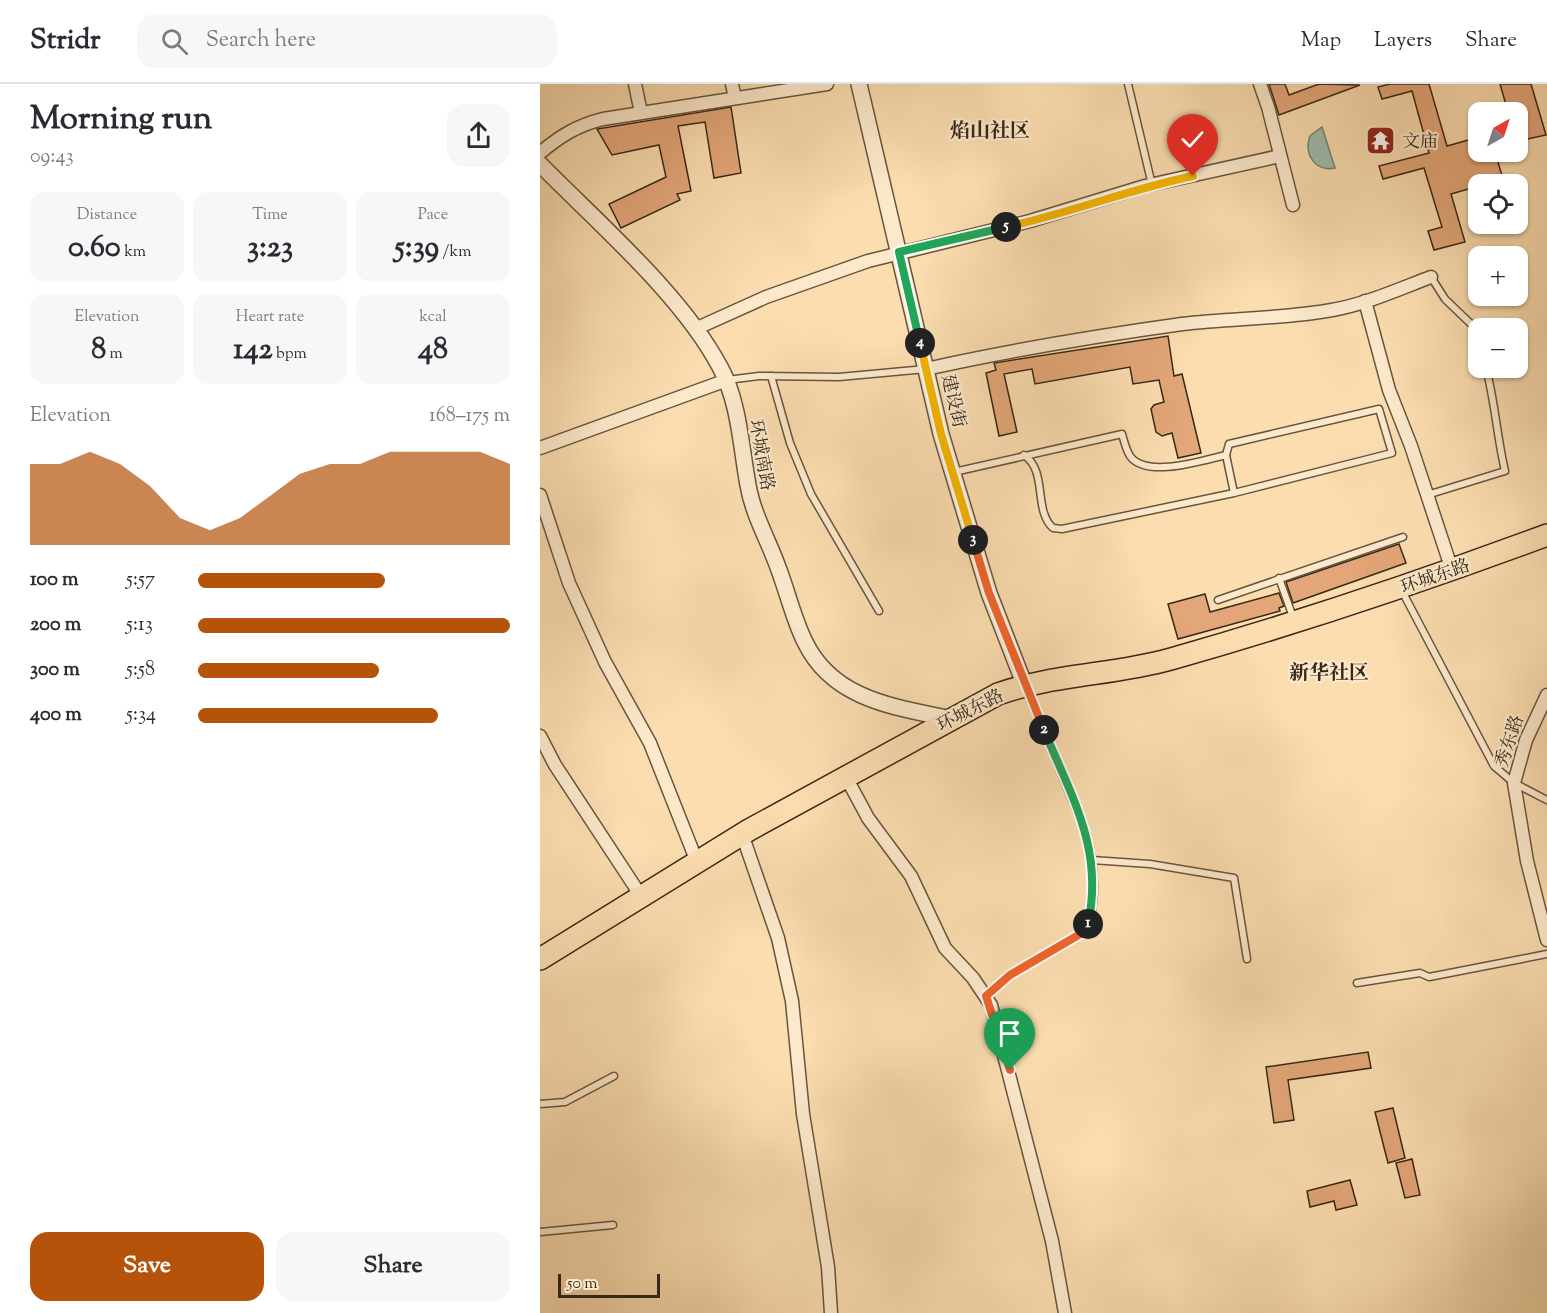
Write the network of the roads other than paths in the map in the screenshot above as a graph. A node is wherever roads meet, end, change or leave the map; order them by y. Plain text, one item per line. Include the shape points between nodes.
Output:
1 (635, 84) edge
2 (732, 84) edge
3 (828, 84) edge
4 (859, 84) edge
5 (1128, 84) edge
6 (1260, 84) edge
7 (735, 98) junction
8 (641, 113) junction
9 (540, 153) edge
10 (1280, 156) junction
11 (540, 164) edge
12 (1152, 185) junction
13 (1293, 205) dead end
14 (899, 252) junction
15 (1431, 278) joint
16 (1365, 301) junction
17 (1468, 321) edge
18 (695, 329) junction
19 (926, 369) junction
20 (771, 376) junction
21 (1489, 378) edge
22 (727, 380) junction
23 (540, 448) edge
24 (1024, 455) junction
25 (1226, 455) junction
26 (953, 473) junction
27 (1234, 493) junction
28 (540, 495) edge
29 (1427, 495) junction
30 (1547, 535) edge
31 (1402, 537) dead end
32 (1452, 570) junction
33 (1279, 578) junction
34 (1400, 588) junction
35 (1218, 600) dead end
36 (879, 611) dead end
37 (1295, 622) junction
38 (1025, 686) junction
39 (1547, 695) edge
40 (951, 719) junction
41 (540, 736) edge
42 (846, 777) junction
43 (1514, 783) junction
44 (1547, 800) edge
45 (742, 834) junction
46 (1092, 860) junction
47 (697, 862) junction
48 (641, 896) junction
49 (1547, 940) edge
50 (1547, 954) edge
51 (1247, 959) dead end
52 (540, 960) edge
53 (1357, 983) dead end
54 (986, 996) junction
55 (614, 1076) dead end
56 (540, 1104) edge
57 (613, 1225) dead end
58 (540, 1233) edge
59 (831, 1313) edge
60 (1065, 1313) edge

1 - 8 street
2 - 7 street
3 - 7 street
4 - 14 street, 建设街
5 - 12 lane
6 - 10 street
7 - 8 street
8 - 9 street via 579,126 559,136
10 - 12 street
10 - 13 street
11 - 18 street, 环城南路 via 664,291
12 - 14 street via 1062,213
14 - 18 street via 802,283
14 - 19 street, 建设街
15 - 16 street
15 - 17 lane via 1445,299
16 - 19 street via 1330,310 1227,318 1020,348
16 - 29 street via 1389,390
18 - 22 street, 环城南路
19 - 20 lane via 839,377
19 - 26 street, 建设街
20 - 22 lane
20 - 36 lane via 790,443 811,494
21 - 29 lane via 1505,471
22 - 23 street
22 - 40 street, 环城南路 via 751,504 814,659 839,684 866,698
24 - 25 lane via 1122,434 1131,456 1152,467
24 - 26 lane
24 - 27 lane via 1036,470 1047,520 1058,529
25 - 27 lane
25 - 27 lane via 1229,444 1379,409 1392,453
26 - 38 street, 建设街 via 989,593
28 - 47 street via 569,583 605,662 650,743
29 - 32 street
30 - 32 highway, 环城东路
31 - 33 lane
32 - 34 highway, 环城东路
33 - 35 lane
33 - 37 lane
34 - 37 highway, 环城东路
34 - 43 lane via 1494,766
37 - 38 highway, 环城东路 via 1168,660
38 - 40 highway, 环城东路 via 998,694
38 - 46 lane via 1087,836
39 - 43 street, 秀东路 via 1526,740
40 - 42 highway, 环城东路
41 - 48 street
42 - 45 highway, 环城东路
42 - 54 street via 868,818 911,876 945,948
43 - 44 lane
43 - 49 street, 秀东路 via 1527,861
45 - 47 highway, 环城东路
45 - 59 street via 777,938 792,1001 803,1114 828,1267
46 - 51 lane via 1150,864 1234,878
46 - 54 lane via 1094,891 1086,928 1010,975
47 - 48 highway, 环城东路
48 - 52 highway, 环城东路
50 - 53 lane via 1429,976 1420,973
54 - 60 street via 1010,1070 1052,1241
55 - 56 lane via 565,1102
57 - 58 lane

